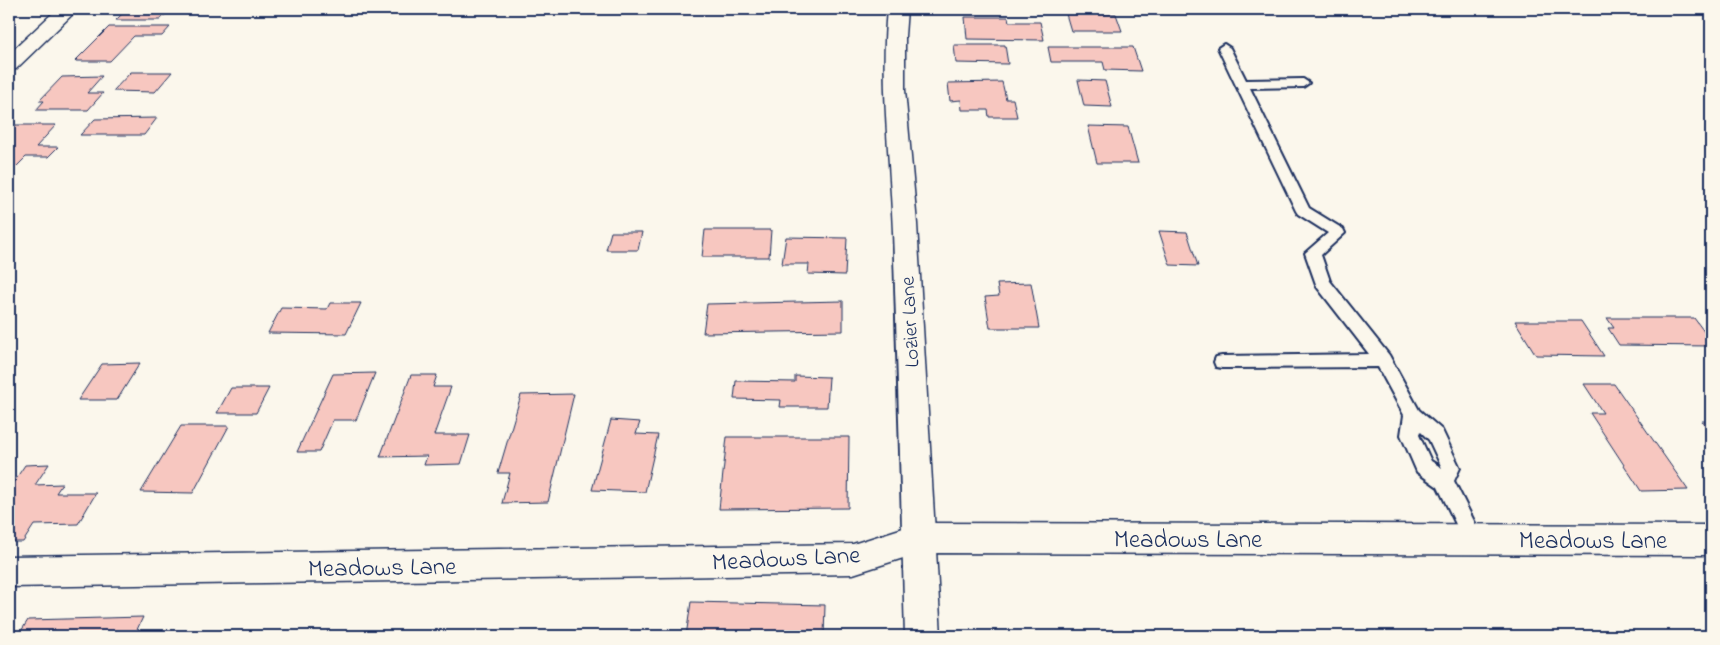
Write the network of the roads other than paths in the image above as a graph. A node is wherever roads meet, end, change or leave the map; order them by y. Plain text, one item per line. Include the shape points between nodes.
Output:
1 (68, 9) edge
2 (897, 9) edge
3 (1224, 48) dead end
4 (9, 65) edge
5 (1303, 83) dead end
6 (1242, 84) junction
7 (1383, 360) junction
8 (1222, 362) dead end
9 (919, 538) junction
10 (1473, 539) junction
11 (1711, 540) edge
12 (9, 572) edge
13 (923, 636) edge

1 - 4 street
2 - 9 street, Lozier Lane via 893,39
3 - 6 lane
5 - 6 lane
6 - 7 lane via 1303,211 1338,233 1313,253 1323,283
7 - 8 lane
7 - 10 lane via 1413,415 1436,435 1451,468 1445,481
9 - 10 street, Meadows Lane
9 - 12 street, Meadows Lane via 853,559
9 - 13 street, Lozier Lane
10 - 11 street, Meadows Lane

